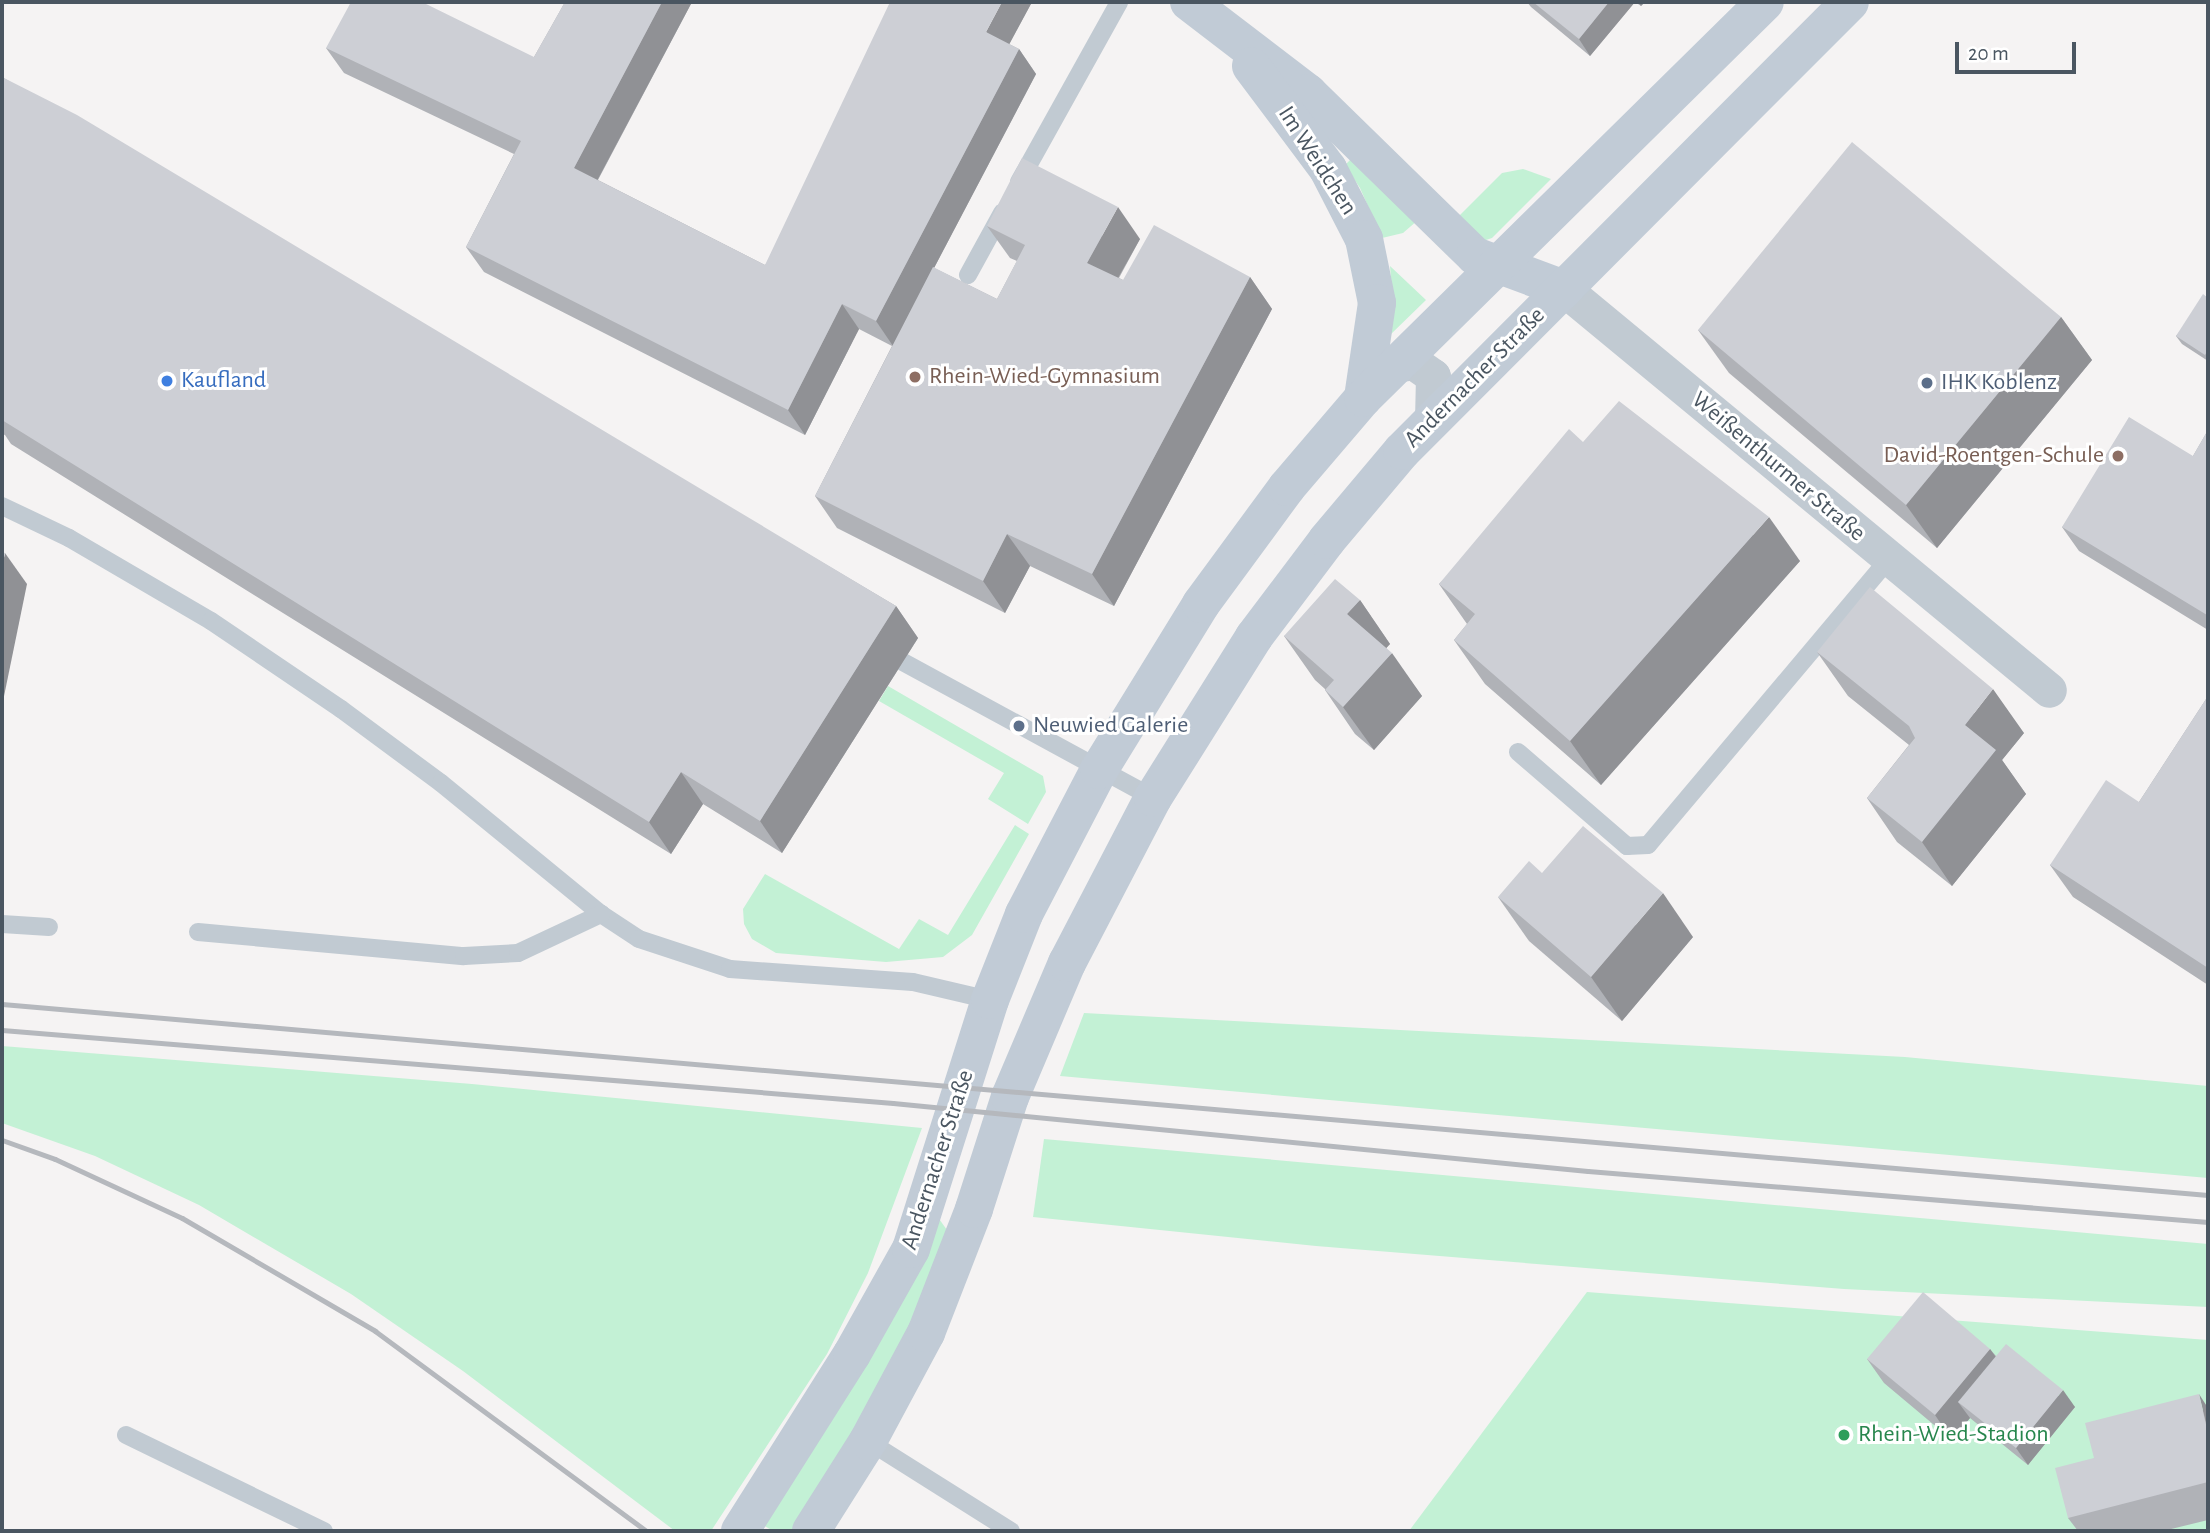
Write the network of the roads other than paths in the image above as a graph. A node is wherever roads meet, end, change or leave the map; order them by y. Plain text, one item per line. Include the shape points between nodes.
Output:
1 (1119, 2) edge
2 (1765, 2) edge
3 (1850, 2) edge
4 (1203, 13) edge
5 (1495, 265) junction
6 (968, 275) dead end
7 (1564, 289) junction
8 (1396, 365) junction
9 (1363, 398) junction
10 (1432, 420) junction
11 (2, 506) edge
12 (1889, 559) junction
13 (903, 662) dead end
14 (2049, 690) dead end
15 (1518, 752) dead end
16 (1099, 770) junction
17 (1153, 798) junction
18 (601, 914) junction
19 (2, 924) edge
20 (50, 927) dead end
21 (198, 933) dead end
22 (990, 1000) junction
23 (126, 1436) dead end
24 (869, 1441) junction
25 (324, 1531) edge
26 (740, 1531) edge
27 (811, 1531) edge
28 (1011, 1531) edge

1 - 6 lane
2 - 5 street, Andernacher Straße
3 - 7 street, Andernacher Straße
4 - 5 street, Im Weidchen via 1308,93 1457,242
4 - 9 street, Im Weidchen via 1328,169 1364,239 1377,303
5 - 7 street, Weißenthurmer Straße
5 - 8 street, Andernacher Straße
7 - 10 street, Andernacher Straße
7 - 12 street, Weißenthurmer Straße
8 - 9 street, Andernacher Straße
8 - 10 street via 1413,362 1433,376
9 - 16 street, Andernacher Straße via 1287,487 1215,583
10 - 17 street, Andernacher Straße via 1368,489 1290,588 1213,698
11 - 18 lane via 69,538 211,621 341,709 441,783
12 - 14 street, Weißenthurmer Straße
12 - 15 lane via 1648,845 1627,846
13 - 16 lane
16 - 17 lane
16 - 22 street, Andernacher Straße via 1044,870
17 - 24 street, Andernacher Straße via 1046,1009 1010,1097 952,1270 926,1333
18 - 21 lane via 518,953 464,956
18 - 22 lane via 662,950 730,969 913,982
19 - 20 lane
22 - 26 street, Andernacher Straße via 911,1249 852,1354
23 - 25 lane
24 - 27 street, Andernacher Straße
24 - 28 lane

